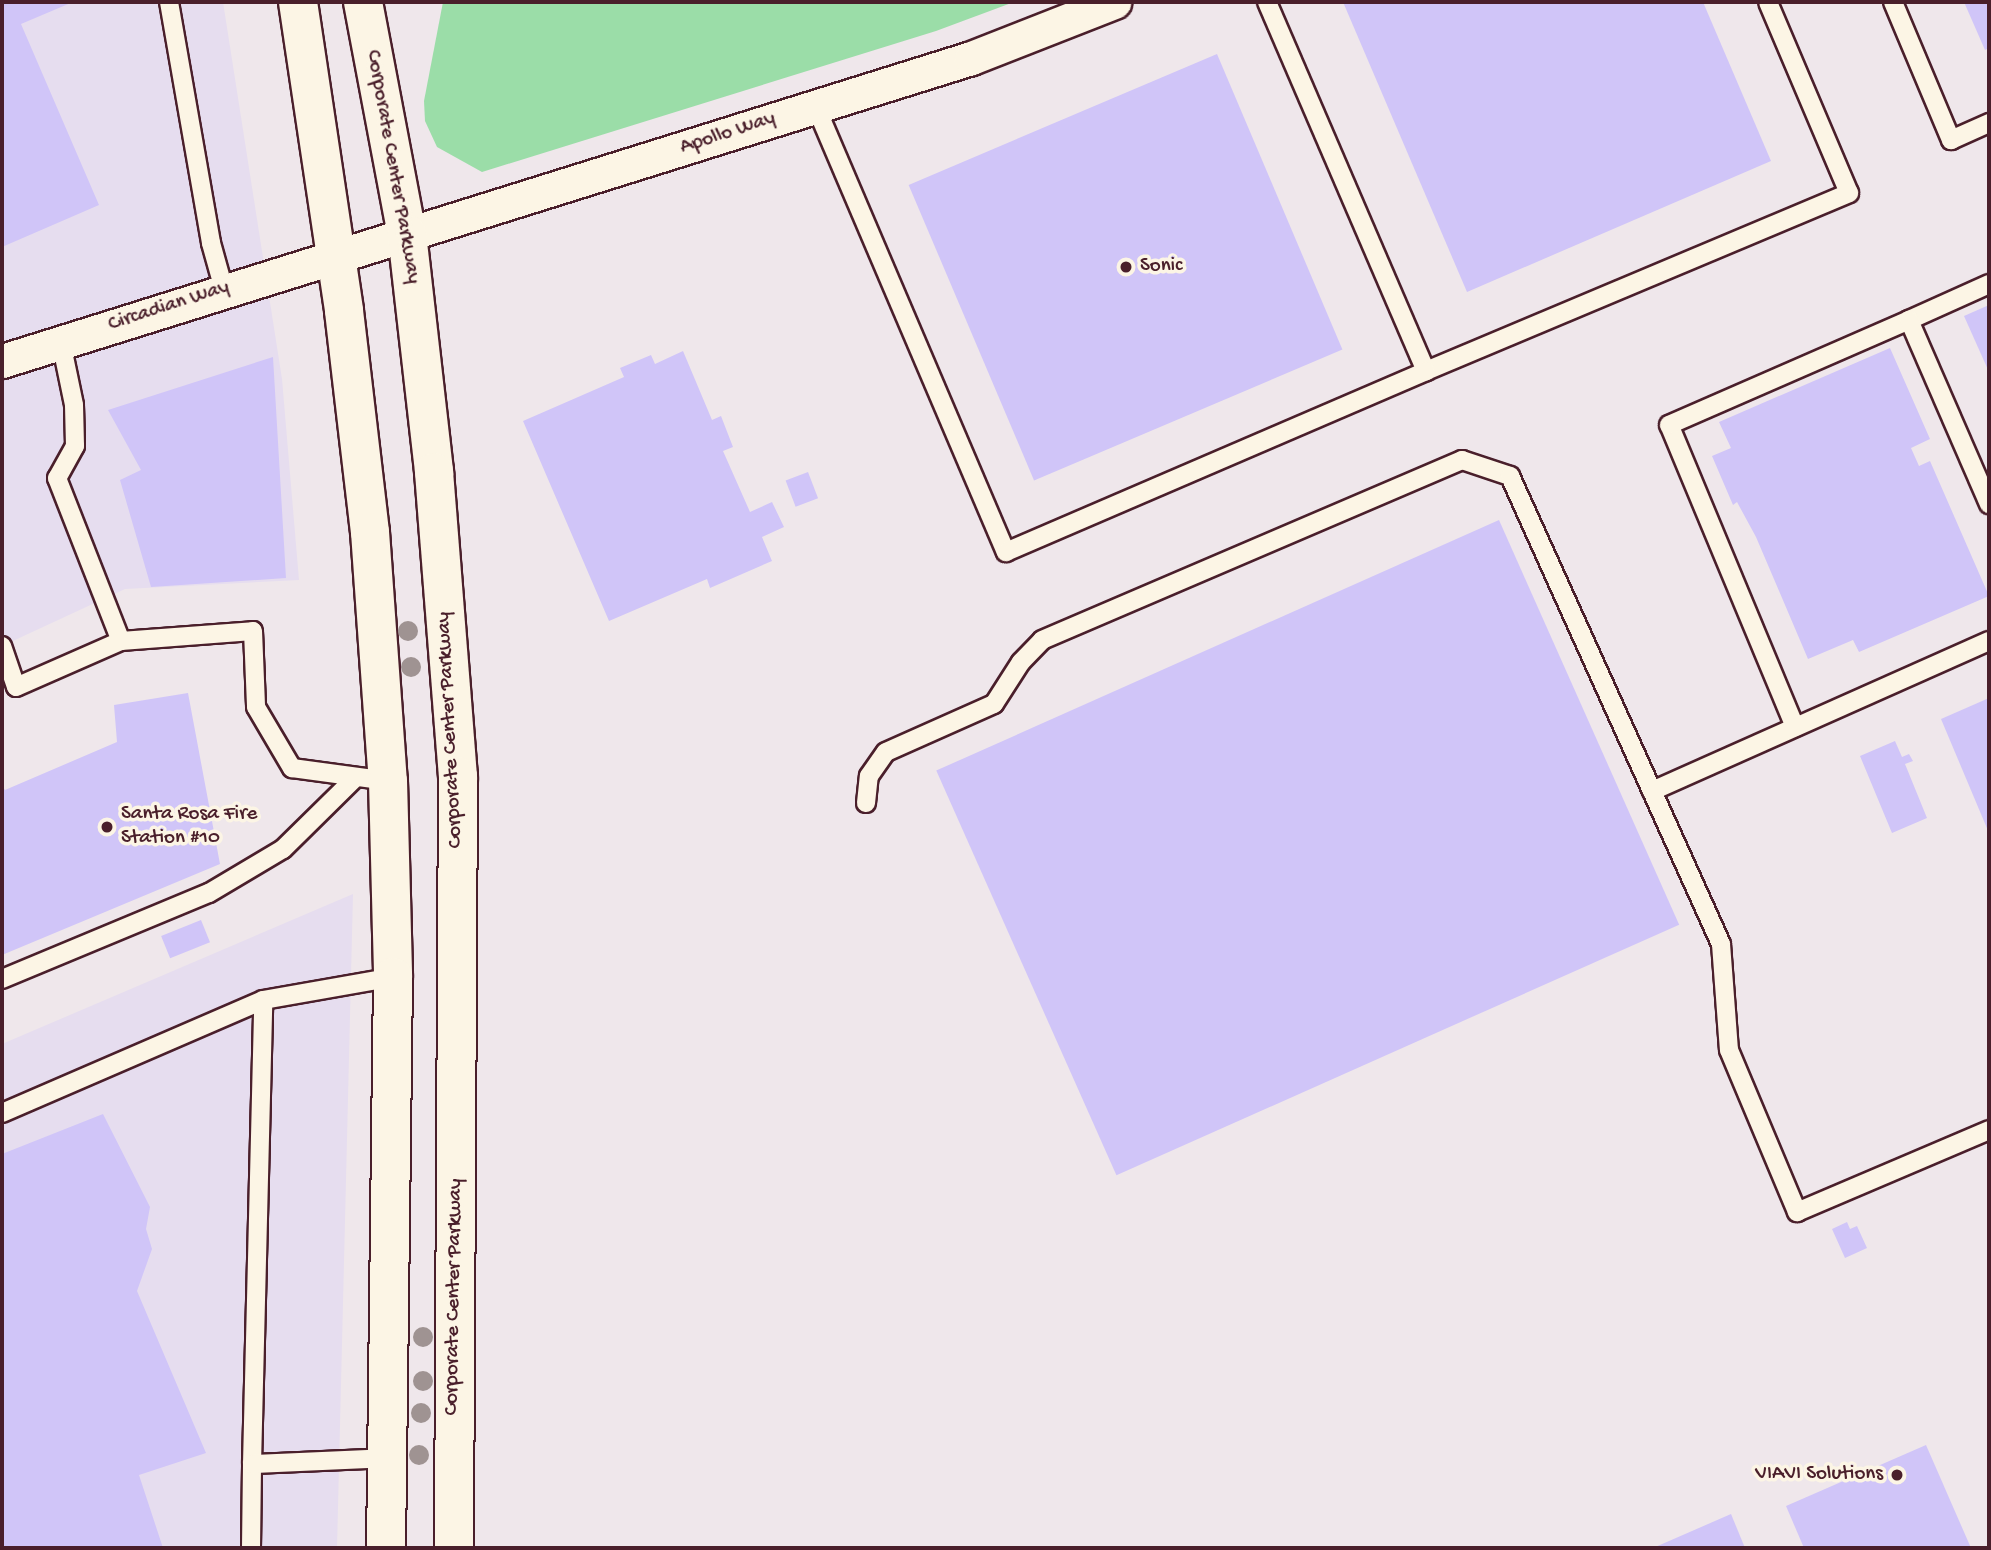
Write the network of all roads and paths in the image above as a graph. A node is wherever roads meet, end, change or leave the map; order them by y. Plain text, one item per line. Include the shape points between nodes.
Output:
1 (169, 2) edge
2 (298, 2) edge
3 (363, 2) edge
4 (1114, 2) edge
5 (1267, 2) edge
6 (1768, 2) edge
7 (1893, 2) edge
8 (816, 107) junction
9 (1989, 123) edge
10 (407, 234) junction
11 (338, 256) junction
12 (1989, 284) edge
13 (224, 290) junction
14 (1909, 320) junction
15 (61, 342) junction
16 (2, 361) edge
17 (1426, 371) junction
18 (1989, 504) edge
19 (121, 641) junction
20 (1989, 641) edge
21 (2, 646) edge
22 (9, 690) edge
23 (1795, 727) junction
24 (371, 780) junction
25 (1652, 791) junction
26 (866, 803) dead end
27 (393, 977) junction
28 (2, 979) edge
29 (263, 1000) junction
30 (2, 1113) edge
31 (1989, 1130) edge
32 (387, 1458) junction
33 (252, 1464) junction
34 (251, 1548) edge
35 (386, 1548) edge
36 (454, 1548) edge

1 - 13 lane via 211,243
2 - 11 street
3 - 10 street, Corporate Center Parkway
4 - 8 street, Apollo Way via 971,58
5 - 17 lane
6 - 17 lane via 1849,193
7 - 9 lane via 1951,140
8 - 10 street, Apollo Way
8 - 17 lane via 1006,552
10 - 11 street, Apollo Way
10 - 36 street, Corporate Center Parkway via 434,472 457,776
11 - 13 street, Circadian Way
11 - 24 street via 370,532
12 - 14 lane
13 - 15 street, Circadian Way
14 - 18 lane
14 - 23 lane via 1669,425
15 - 16 street, Circadian Way
15 - 19 lane via 74,405 75,446 57,478
19 - 22 lane
19 - 24 lane via 253,631 256,708 292,768
20 - 23 lane
21 - 22 lane
23 - 25 lane
24 - 27 street
24 - 28 lane via 283,849 209,893
25 - 26 lane via 1510,475 1462,460 1042,640 1021,662 994,704 886,752 869,776
25 - 31 lane via 1721,944 1729,1050 1797,1212
27 - 29 lane
27 - 32 street
29 - 30 lane
29 - 33 lane
32 - 33 lane
32 - 35 street
33 - 34 lane

